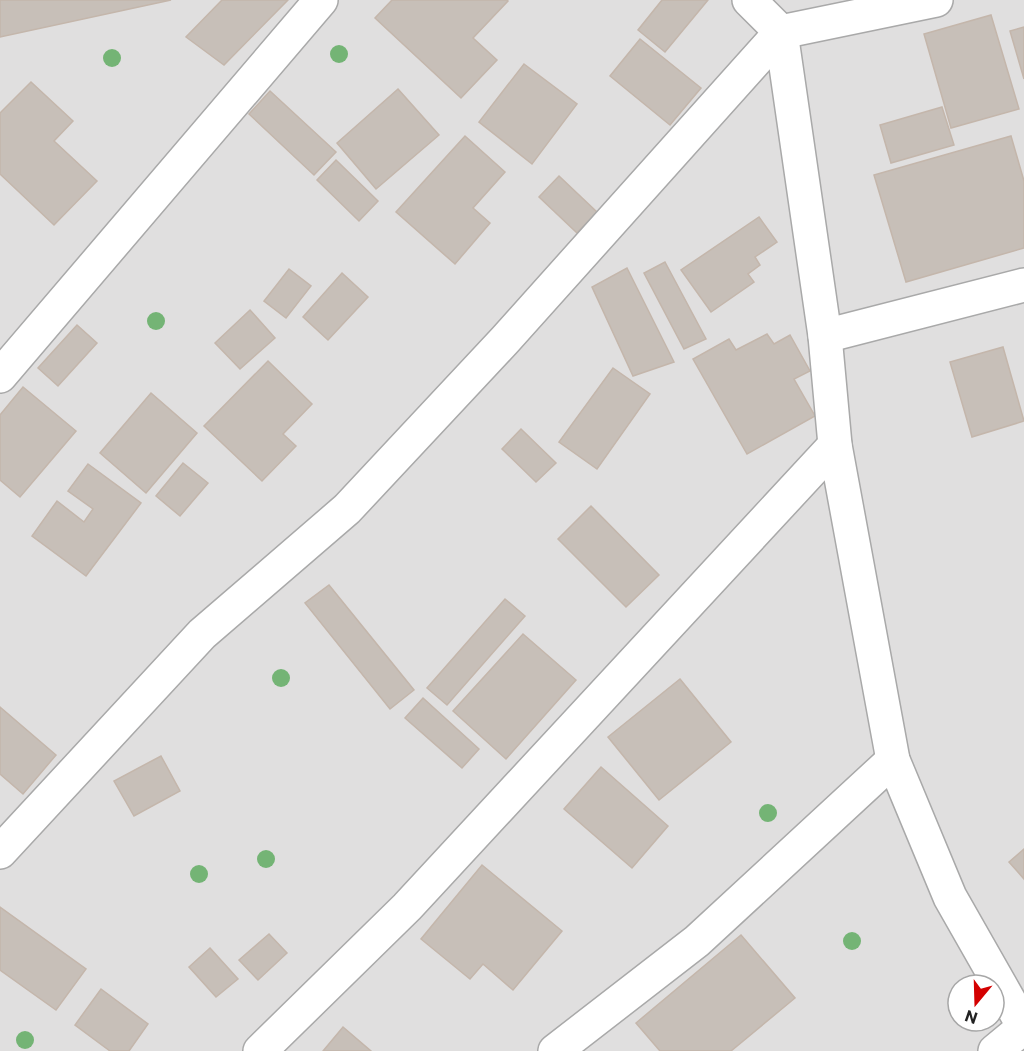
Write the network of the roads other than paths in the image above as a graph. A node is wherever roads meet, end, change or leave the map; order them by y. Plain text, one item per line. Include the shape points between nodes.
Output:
1 (321, 0) edge
2 (749, 0) edge
3 (936, 0) edge
4 (780, 32) junction
5 (1024, 285) edge
6 (825, 336) junction
7 (0, 376) edge
8 (835, 446) junction
9 (893, 760) junction
10 (0, 852) edge
11 (1024, 1027) edge
12 (260, 1051) edge
13 (555, 1051) edge
14 (995, 1051) edge

1 - 7 street
2 - 4 street
3 - 4 street
4 - 6 street
4 - 10 street via 505,340 347,509 202,634
5 - 6 street
6 - 8 street
8 - 9 street
8 - 12 street via 407,908
9 - 11 street via 950,897
9 - 13 street via 697,941
11 - 14 street

